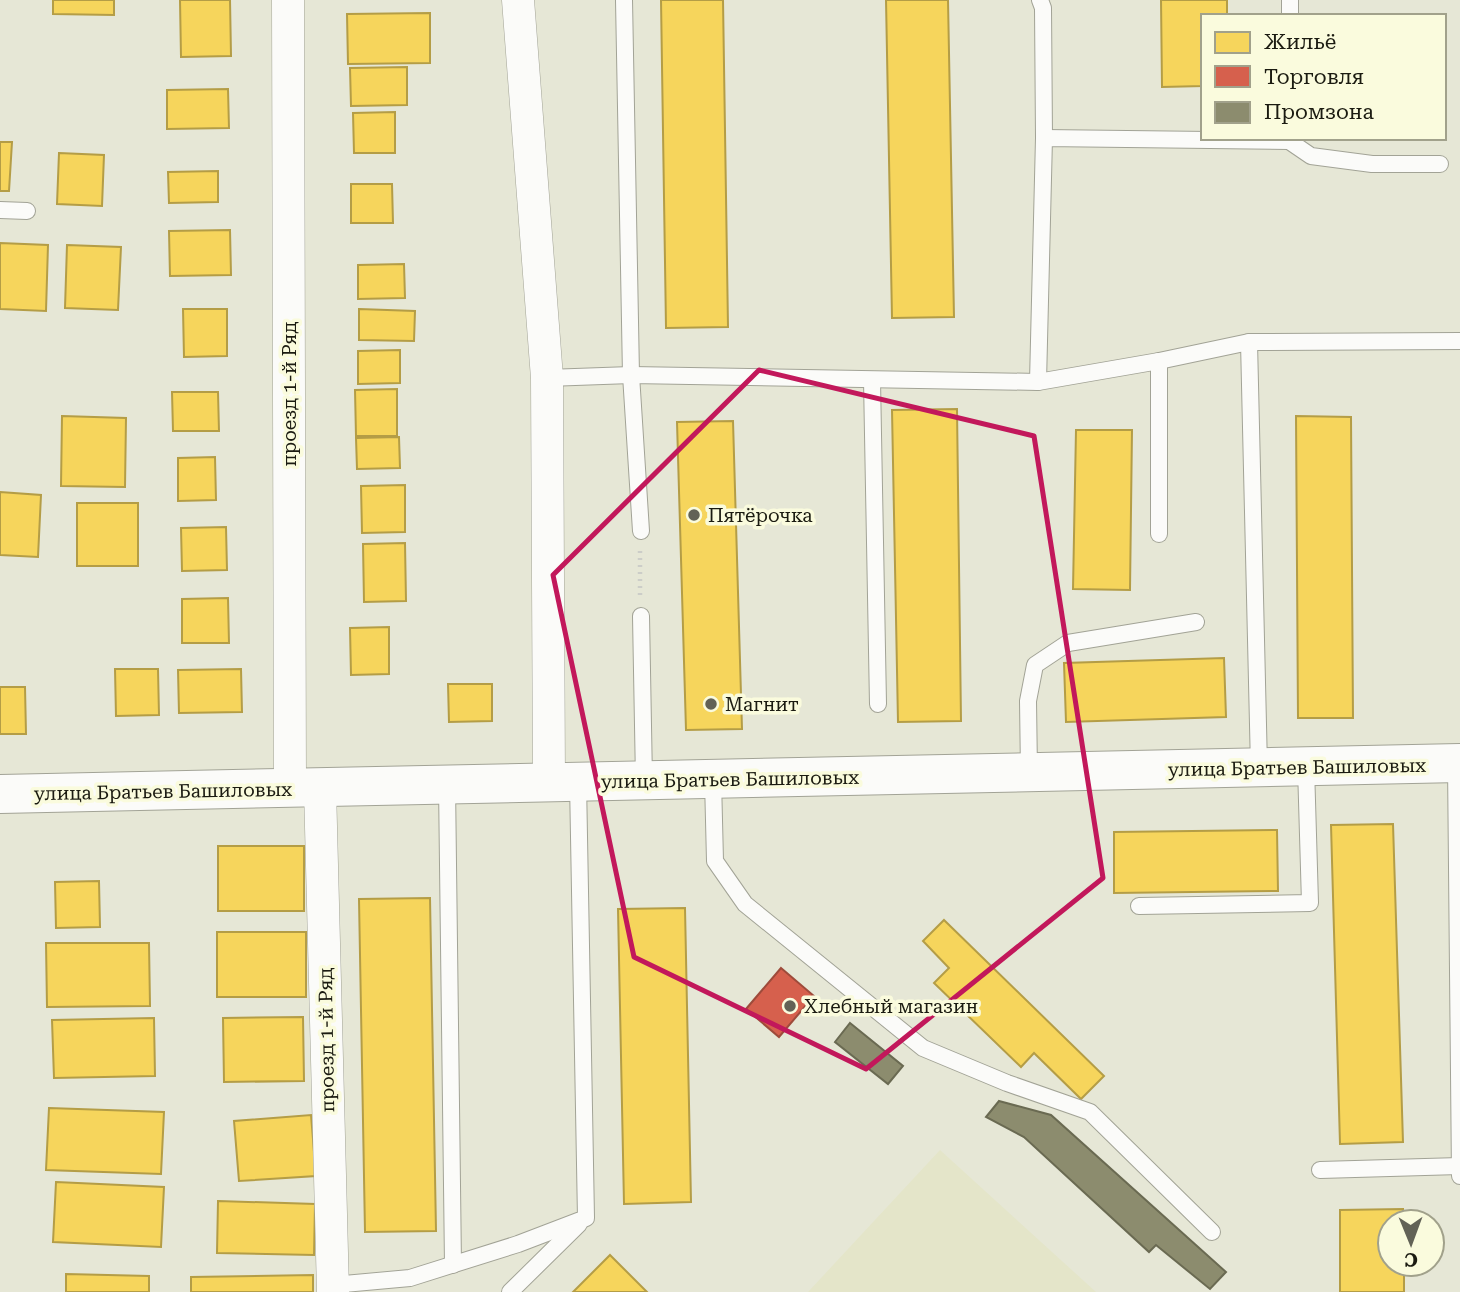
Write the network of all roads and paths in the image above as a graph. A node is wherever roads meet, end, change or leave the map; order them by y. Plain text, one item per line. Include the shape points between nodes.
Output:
1 (288, 0) edge
2 (518, 0) edge
3 (624, 0) edge
4 (1040, 0) edge
5 (1044, 138) junction
6 (1201, 139) edge
7 (1289, 140) edge
8 (1440, 164) dead end
9 (0, 210) edge
10 (27, 212) dead end
11 (1460, 341) edge
12 (1249, 342) junction
13 (1158, 361) junction
14 (631, 375) junction
15 (547, 378) junction
16 (872, 380) junction
17 (1038, 382) junction
18 (641, 531) joint
19 (1159, 534) dead end
20 (641, 617) joint
21 (1196, 622) dead end
22 (878, 704) dead end
23 (1458, 764) edge
24 (1306, 767) junction
25 (1259, 768) junction
26 (1029, 772) junction
27 (643, 780) junction
28 (713, 780) junction
29 (564, 782) junction
30 (447, 784) junction
31 (305, 788) junction
32 (0, 794) edge
33 (1139, 906) dead end
34 (1460, 1166) edge
35 (1321, 1170) dead end
36 (1460, 1176) edge
37 (586, 1217) junction
38 (1212, 1232) dead end
39 (453, 1265) junction
40 (333, 1288) edge
41 (510, 1292) edge

1 - 31 street, проезд 1-й Ряд
2 - 15 street
3 - 14 lane
4 - 5 lane
5 - 6 lane
5 - 17 lane
7 - 8 lane via 1311,156 1372,164
9 - 10 lane
11 - 12 lane
12 - 13 lane
12 - 25 lane
13 - 17 lane
13 - 19 lane
14 - 15 lane
14 - 16 lane
14 - 18 lane
15 - 29 street
16 - 17 lane
16 - 22 lane
18 - 20 path
20 - 27 lane
21 - 26 lane via 1068,643 1035,664 1028,701
23 - 24 street, улица Братьев Башиловых
23 - 34 lane
24 - 25 street, улица Братьев Башиловых
24 - 33 lane via 1310,903
25 - 26 street, улица Братьев Башиловых
26 - 28 street, улица Братьев Башиловых
27 - 28 street, улица Братьев Башиловых
27 - 29 street, улица Братьев Башиловых
28 - 38 lane via 715,861 745,904 923,1048 1090,1112
29 - 30 street, улица Братьев Башиловых
29 - 37 lane
30 - 31 street, улица Братьев Башиловых
30 - 39 lane
31 - 32 street, улица Братьев Башиловых
31 - 40 street, проезд 1-й Ряд
34 - 35 lane
34 - 36 lane
37 - 39 lane
37 - 41 lane
39 - 40 lane via 410,1278

